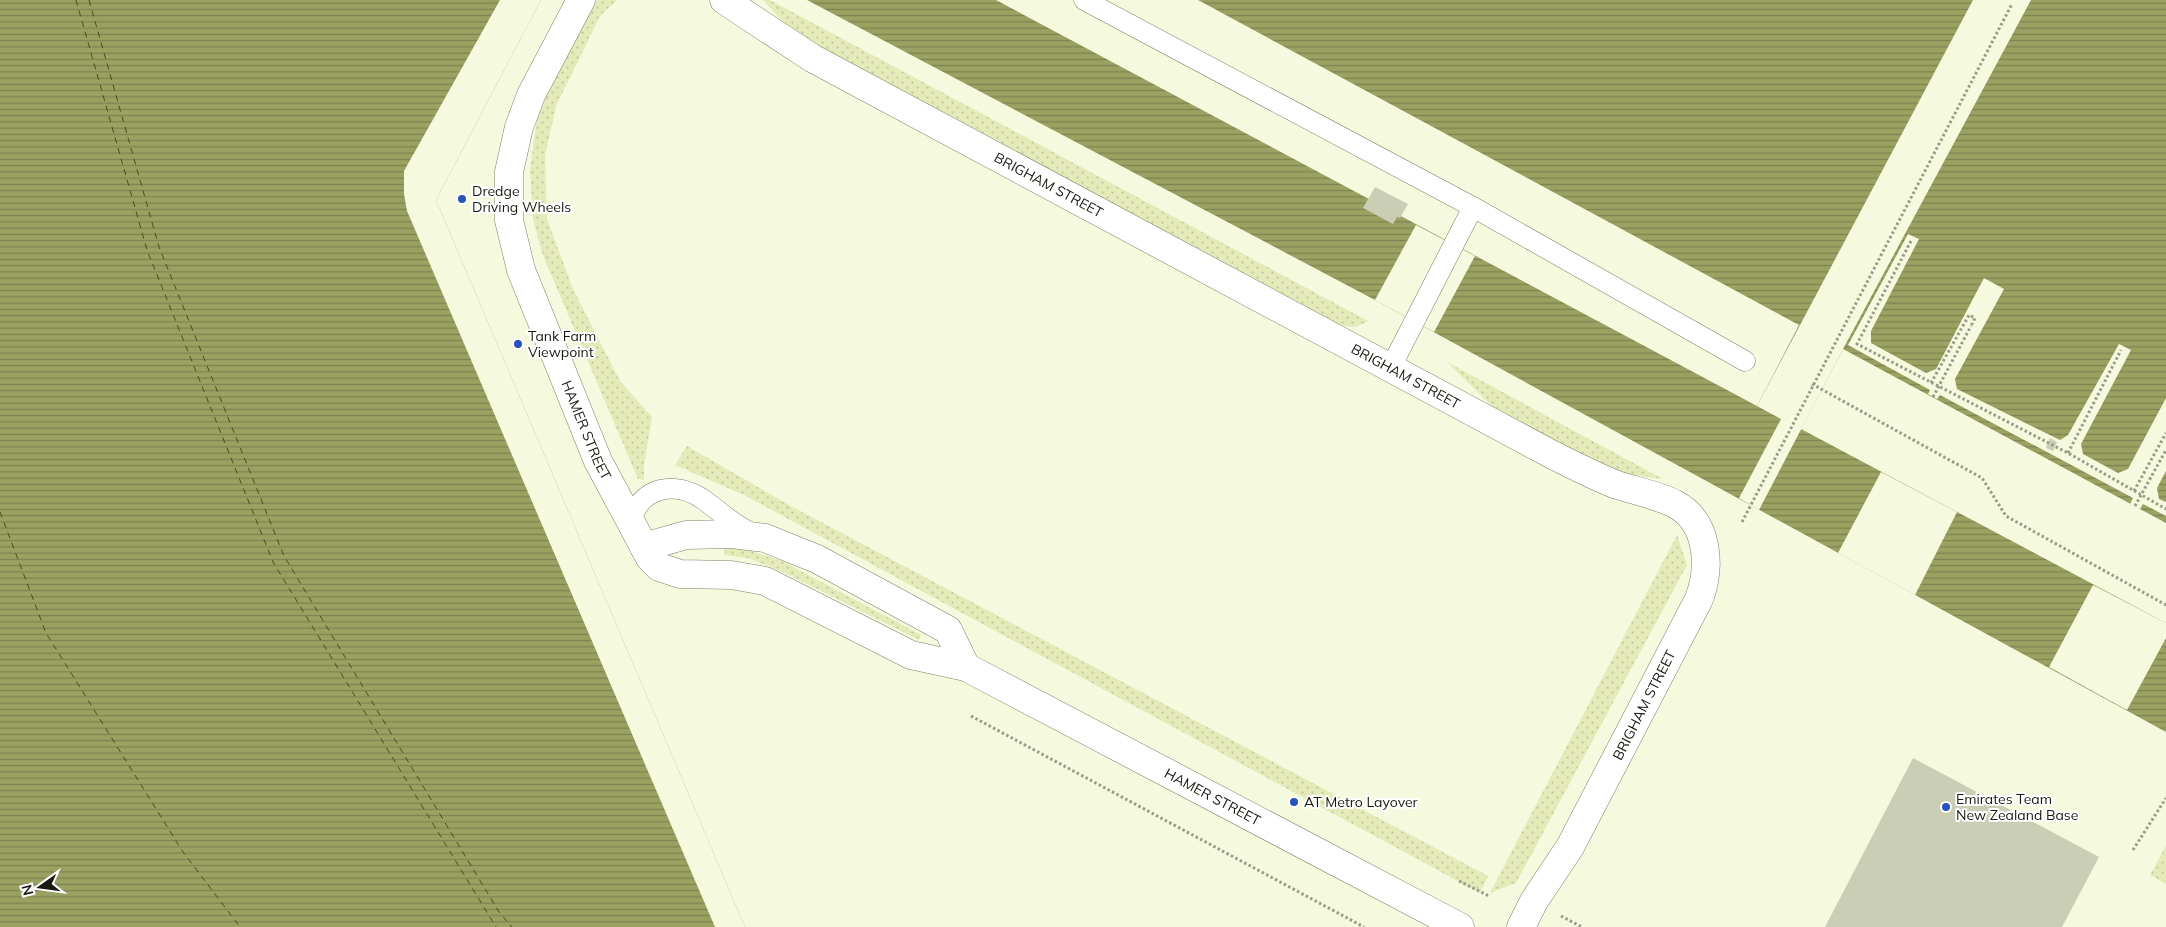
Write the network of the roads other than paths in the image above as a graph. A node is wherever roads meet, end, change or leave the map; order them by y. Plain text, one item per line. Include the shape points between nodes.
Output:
1 (581, 0) edge
2 (724, 0) edge
3 (1084, 0) edge
4 (1473, 207) junction
5 (1745, 361) dead end
6 (1391, 367) junction
7 (631, 522) junction
8 (765, 538) junction
9 (644, 547) junction
10 (966, 666) junction
11 (1460, 927) edge
12 (1521, 927) edge

1 - 7 street, HAMER STREET via 531,95 519,126 509,172 509,220 524,279 598,461
2 - 6 street, BRIGHAM STREET via 812,58
3 - 4 lane
4 - 5 lane
4 - 6 lane
6 - 12 street, BRIGHAM STREET via 1579,468 1673,503 1693,519 1703,541 1705,584 1699,599 1570,847
7 - 8 lane via 635,508 643,498 667,489 681,490 704,500 740,528
7 - 9 street, HAMER STREET
8 - 9 street via 732,534 686,535
8 - 10 street via 817,559 948,630
9 - 10 street, HAMER STREET via 650,558 669,571 765,581 911,655
10 - 11 street, HAMER STREET

